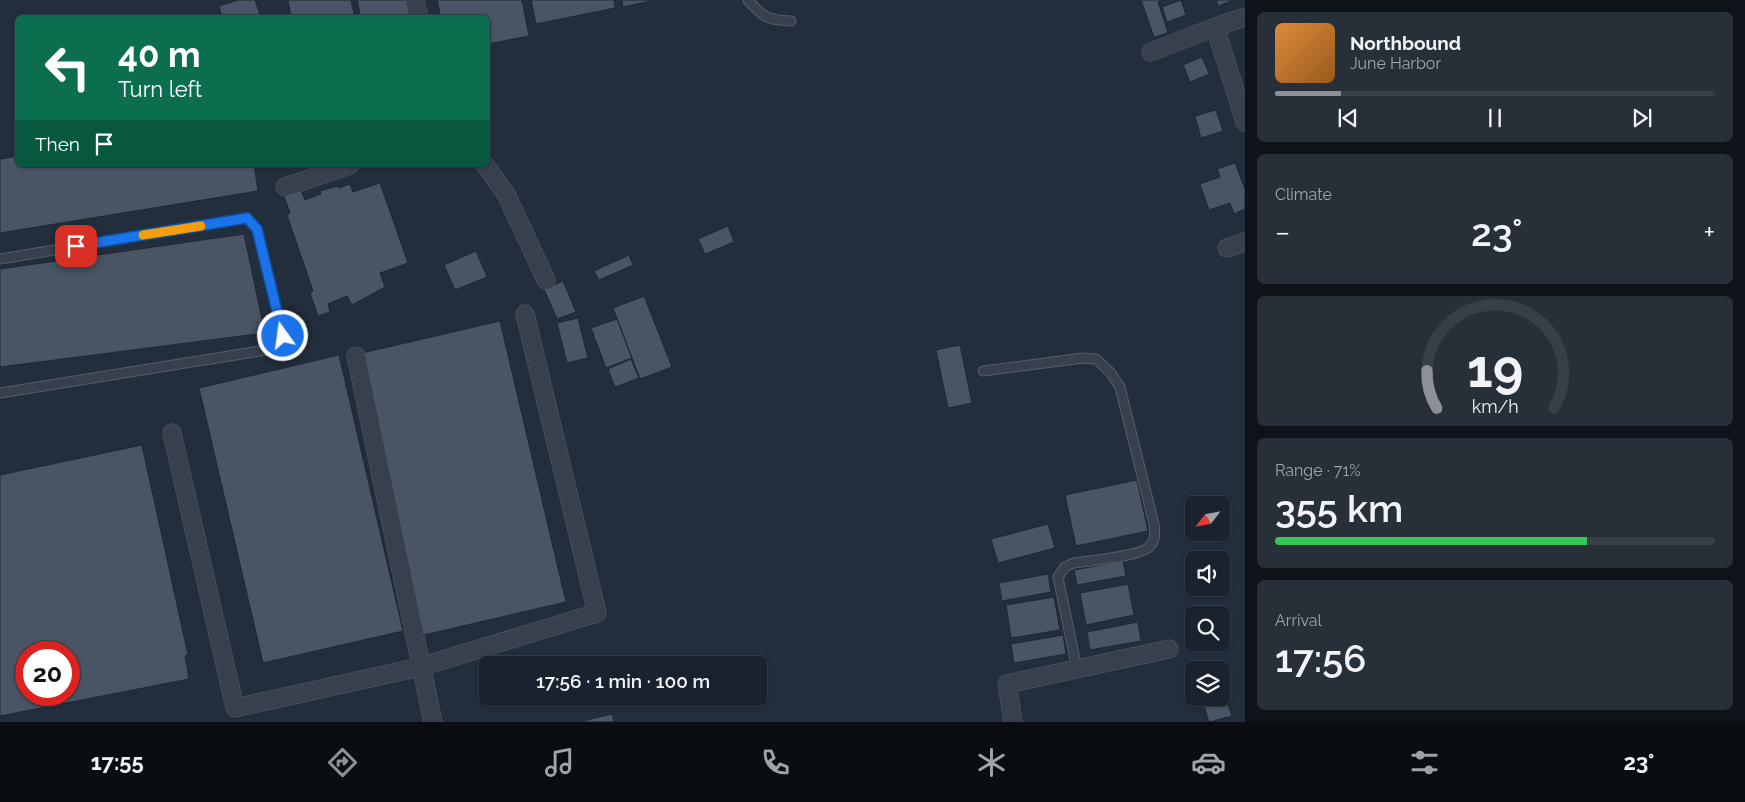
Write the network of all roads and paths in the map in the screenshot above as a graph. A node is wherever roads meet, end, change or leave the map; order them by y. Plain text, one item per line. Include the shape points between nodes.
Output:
1 (415, 0) edge
2 (748, 0) edge
3 (418, 15) edge
4 (1245, 17) edge
5 (791, 21) dead end
6 (1215, 27) junction
7 (1151, 52) dead end
8 (1245, 122) edge
9 (344, 167) edge
10 (486, 167) edge
11 (285, 187) dead end
12 (1245, 242) edge
13 (1227, 248) dead end
14 (0, 259) edge
15 (546, 280) dead end
16 (525, 314) dead end
17 (356, 356) dead end
18 (983, 371) dead end
19 (0, 393) edge
20 (172, 433) dead end
21 (1169, 649) dead end
22 (420, 667) junction
23 (1077, 669) junction
24 (433, 722) edge
25 (1013, 722) edge

1 - 3 street
2 - 5 lane via 761,14 774,20
4 - 6 street
6 - 7 street
6 - 8 street
9 - 11 street
10 - 15 street via 506,194
12 - 13 street
14 - 19 lane via 247,218 257,229 283,336 272,349
16 - 22 street via 597,613
17 - 22 street
18 - 23 lane via 1083,358 1096,360 1120,387 1155,537 1150,548 1137,554 1064,567 1058,578
20 - 22 street via 235,708
21 - 23 street
22 - 24 street
23 - 25 street via 1007,684

